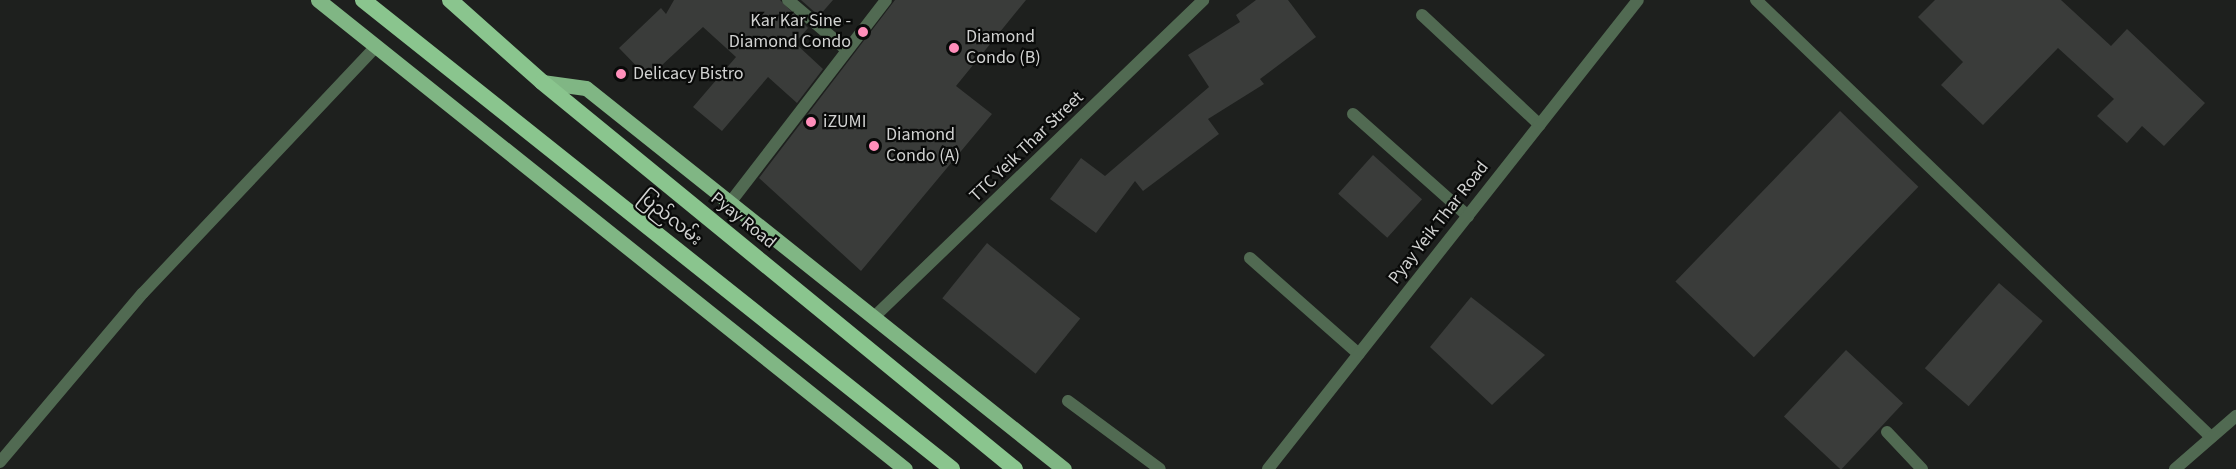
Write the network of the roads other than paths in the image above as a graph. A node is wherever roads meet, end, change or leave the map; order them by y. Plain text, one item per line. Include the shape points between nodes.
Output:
1 (318, 0) edge
2 (363, 0) edge
3 (450, 0) edge
4 (788, 0) edge
5 (886, 0) edge
6 (1203, 0) edge
7 (1638, 0) edge
8 (1756, 0) edge
9 (1422, 15) dead end
10 (376, 47) junction
11 (847, 50) junction
12 (542, 82) junction
13 (1353, 114) dead end
14 (1540, 125) junction
15 (729, 204) junction
16 (1468, 216) junction
17 (1250, 258) dead end
18 (874, 316) junction
19 (1359, 354) junction
20 (1068, 400) dead end
21 (2236, 416) edge
22 (1887, 432) dead end
23 (2211, 437) junction
24 (0, 462) edge
25 (905, 469) edge
26 (952, 469) edge
27 (1015, 469) edge
28 (1064, 469) edge
29 (1160, 469) edge
30 (1268, 469) edge
31 (1922, 469) edge
32 (2175, 469) edge

1 - 10 main road
2 - 26 highway, ပြည်လမ်း
3 - 12 highway, Pyay Road
4 - 11 street
5 - 11 street
6 - 18 street, TTC Yeik Thar Street
7 - 14 street, Pyay Yeik Thar Road
8 - 23 street
9 - 14 street
10 - 24 street via 143,293
10 - 25 main road
11 - 15 street
12 - 15 main road via 586,88
12 - 27 highway, Pyay Road
13 - 16 street
14 - 16 street, Pyay Yeik Thar Road
15 - 18 main road
16 - 19 street, Pyay Yeik Thar Road
17 - 19 street
18 - 28 main road
19 - 30 street, Pyay Yeik Thar Road
20 - 29 street
21 - 23 street
22 - 31 street
23 - 32 street

